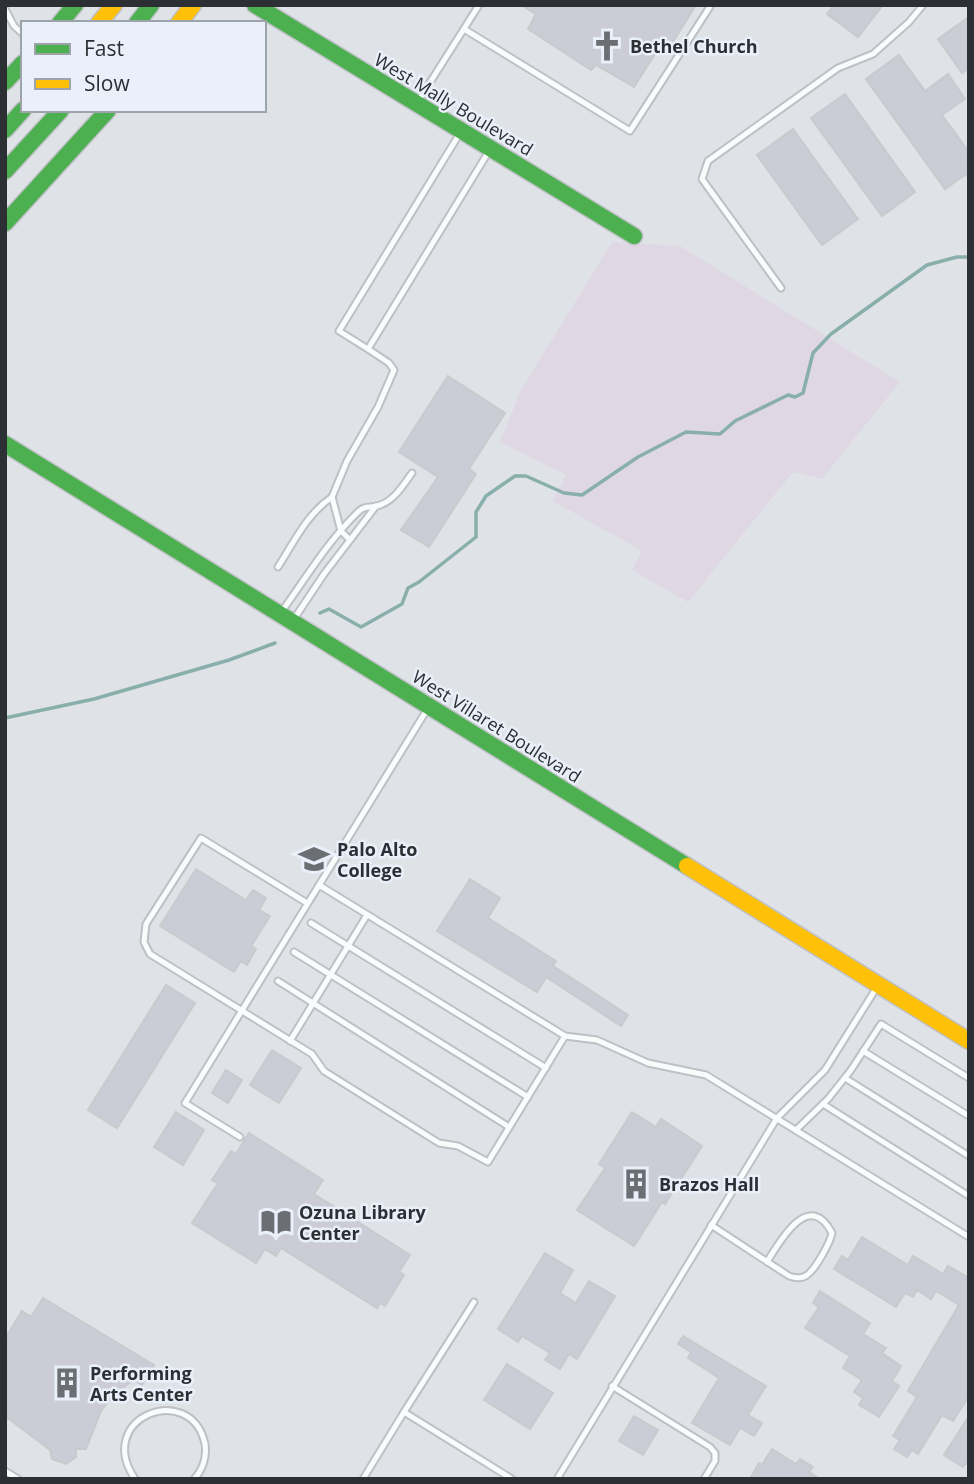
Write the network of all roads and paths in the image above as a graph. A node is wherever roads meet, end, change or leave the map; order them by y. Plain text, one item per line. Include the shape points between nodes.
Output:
1 (75, 5) edge
2 (114, 5) edge
3 (150, 5) edge
4 (193, 5) edge
5 (255, 5) edge
6 (479, 5) edge
7 (711, 5) edge
8 (923, 5) edge
9 (5, 9) edge
10 (62, 21) edge
11 (101, 21) edge
12 (138, 21) edge
13 (181, 21) edge
14 (464, 29) junction
15 (21, 32) edge
16 (21, 65) edge
17 (5, 82) edge
18 (416, 104) junction
19 (21, 112) edge
20 (59, 112) edge
21 (106, 112) edge
22 (5, 130) edge
23 (461, 131) junction
24 (490, 149) junction
25 (5, 172) edge
26 (5, 223) edge
27 (634, 236) dead end
28 (781, 289) dead end
29 (368, 349) junction
30 (5, 444) edge
31 (412, 473) dead end
32 (332, 497) junction
33 (376, 506) junction
34 (341, 531) junction
35 (350, 540) junction
36 (278, 567) dead end
37 (286, 618) junction
38 (429, 706) junction
39 (319, 885) junction
40 (307, 903) junction
41 (367, 915) junction
42 (311, 923) dead end
43 (348, 946) junction
44 (294, 952) dead end
45 (330, 974) junction
46 (278, 981) dead end
47 (879, 985) junction
48 (313, 1003) junction
49 (241, 1010) junction
50 (565, 1036) junction
51 (290, 1041) junction
52 (969, 1041) edge
53 (863, 1051) junction
54 (546, 1068) junction
55 (845, 1078) junction
56 (969, 1078) edge
57 (528, 1097) junction
58 (823, 1104) junction
59 (969, 1116) edge
60 (777, 1118) junction
61 (509, 1128) junction
62 (796, 1130) junction
63 (240, 1137) dead end
64 (969, 1156) edge
65 (969, 1196) edge
66 (711, 1225) junction
67 (969, 1237) edge
68 (766, 1262) junction
69 (474, 1302) dead end
70 (612, 1386) junction
71 (404, 1412) junction
72 (5, 1471) edge
73 (131, 1472) junction
74 (18, 1479) edge
75 (127, 1479) edge
76 (135, 1479) edge
77 (194, 1479) edge
78 (363, 1479) edge
79 (512, 1479) edge
80 (556, 1479) edge
81 (704, 1479) edge

1 - 10 street
2 - 11 street
3 - 12 street
4 - 13 street
5 - 18 street, West Mally Boulevard
6 - 14 lane
7 - 14 lane via 630,131
8 - 28 lane via 873,54 838,68 708,161 702,179
9 - 15 lane
14 - 18 lane
16 - 17 street
18 - 23 street, West Mally Boulevard
19 - 22 street
20 - 25 street
21 - 26 street
23 - 24 street, West Mally Boulevard
23 - 29 lane via 339,331
24 - 27 street, West Mally Boulevard
24 - 29 lane
29 - 32 lane via 394,370
30 - 37 street, West Villaret Boulevard
31 - 33 lane via 397,493
32 - 34 lane
32 - 36 lane via 320,505
33 - 34 lane via 359,510
33 - 35 lane
34 - 35 lane
34 - 37 lane
35 - 37 lane
37 - 38 street, West Villaret Boulevard
38 - 39 lane
38 - 47 street, West Villaret Boulevard
39 - 40 lane
39 - 41 lane
40 - 49 lane
40 - 49 lane via 201,838 146,924 144,942 150,954
41 - 43 lane
41 - 50 lane
42 - 43 lane
43 - 45 lane
43 - 54 lane
44 - 45 lane
45 - 48 lane
45 - 57 lane
46 - 48 lane
47 - 52 street, West Villaret Boulevard
47 - 60 lane via 825,1070
48 - 51 lane
48 - 61 lane
49 - 51 lane
49 - 63 lane via 185,1103
50 - 54 lane
50 - 60 lane via 597,1040 648,1063 706,1075
51 - 61 lane via 312,1054 324,1071 439,1143 458,1146 488,1162
53 - 55 lane
53 - 56 lane via 881,1024
53 - 59 lane
54 - 57 lane
55 - 58 lane
55 - 64 lane
57 - 61 lane
58 - 62 lane
58 - 65 lane
60 - 62 lane
60 - 66 lane
62 - 67 lane
66 - 68 lane
66 - 70 lane
68 - 68 lane via 801,1217 823,1221 832,1233 808,1275 798,1279
69 - 71 lane
70 - 80 lane
70 - 81 lane via 710,1447 715,1461
71 - 78 lane
71 - 79 lane
72 - 74 lane
73 - 75 lane
73 - 76 lane
73 - 77 lane via 124,1453 132,1427 155,1411 169,1410 184,1415 203,1436 204,1464

